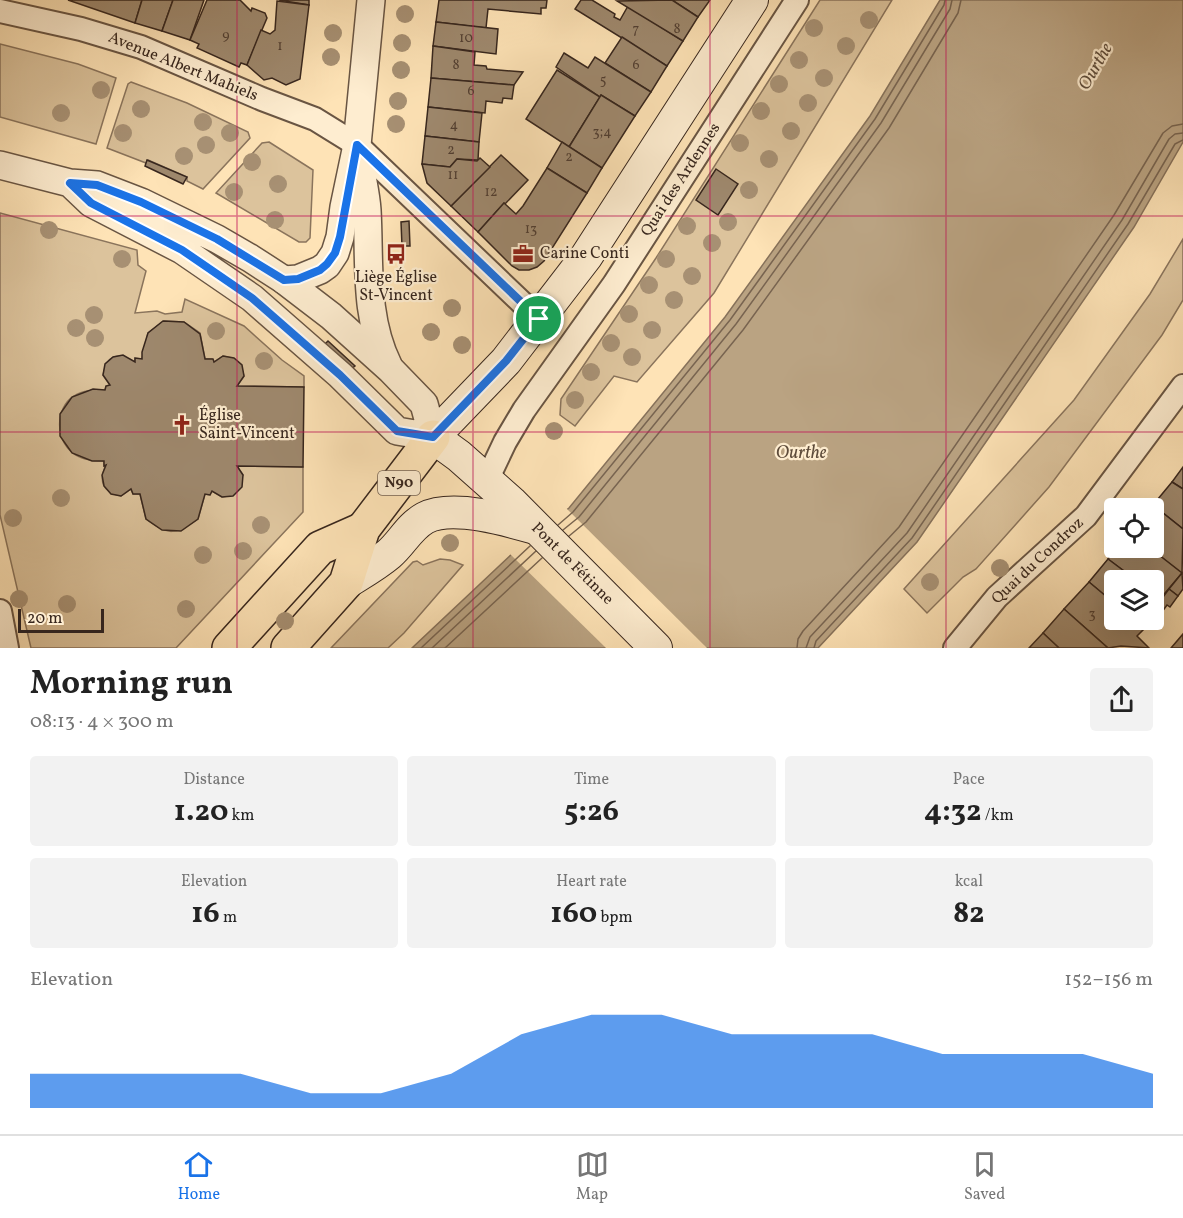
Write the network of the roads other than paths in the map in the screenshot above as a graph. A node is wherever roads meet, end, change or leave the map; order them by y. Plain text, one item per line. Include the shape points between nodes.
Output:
1 (370, 0) edge
2 (752, 0) edge
3 (797, 0) edge
4 (0, 11) edge
5 (357, 145) junction
6 (0, 165) edge
7 (70, 183) junction
8 (284, 280) junction
9 (539, 319) junction
10 (391, 370) junction
11 (1183, 386) edge
12 (433, 437) junction
13 (487, 480) junction
14 (536, 528) junction
15 (363, 529) junction
16 (346, 583) junction
17 (0, 612) edge
18 (7, 648) edge
19 (229, 648) edge
20 (288, 648) edge
21 (656, 648) edge
22 (956, 648) edge

1 - 5 street
2 - 9 main road via 586,257
3 - 13 street, Quai des Ardennes via 615,284 524,410
4 - 5 street, Avenue Albert Mahiels via 141,47 315,119
5 - 8 street via 335,253 320,270
5 - 9 street, Avenue Albert Mahiels
5 - 10 street via 367,208 369,296 381,350
6 - 7 street
7 - 8 street via 97,185 141,202 217,239
7 - 12 street via 91,203 182,250 252,298 397,431
8 - 10 street
9 - 12 main road via 506,361
10 - 12 street via 424,404
11 - 22 street, Quai du Condroz via 1086,516 997,597
12 - 13 main road, Pont de Fétinne
12 - 15 main road, N90
13 - 14 main road, Pont de Fétinne
14 - 16 main road via 470,514 426,517 390,553
14 - 21 main road, Pont de Fétinne
15 - 16 main road, N90
15 - 19 main road via 320,548
16 - 20 main road, N90
17 - 18 street

